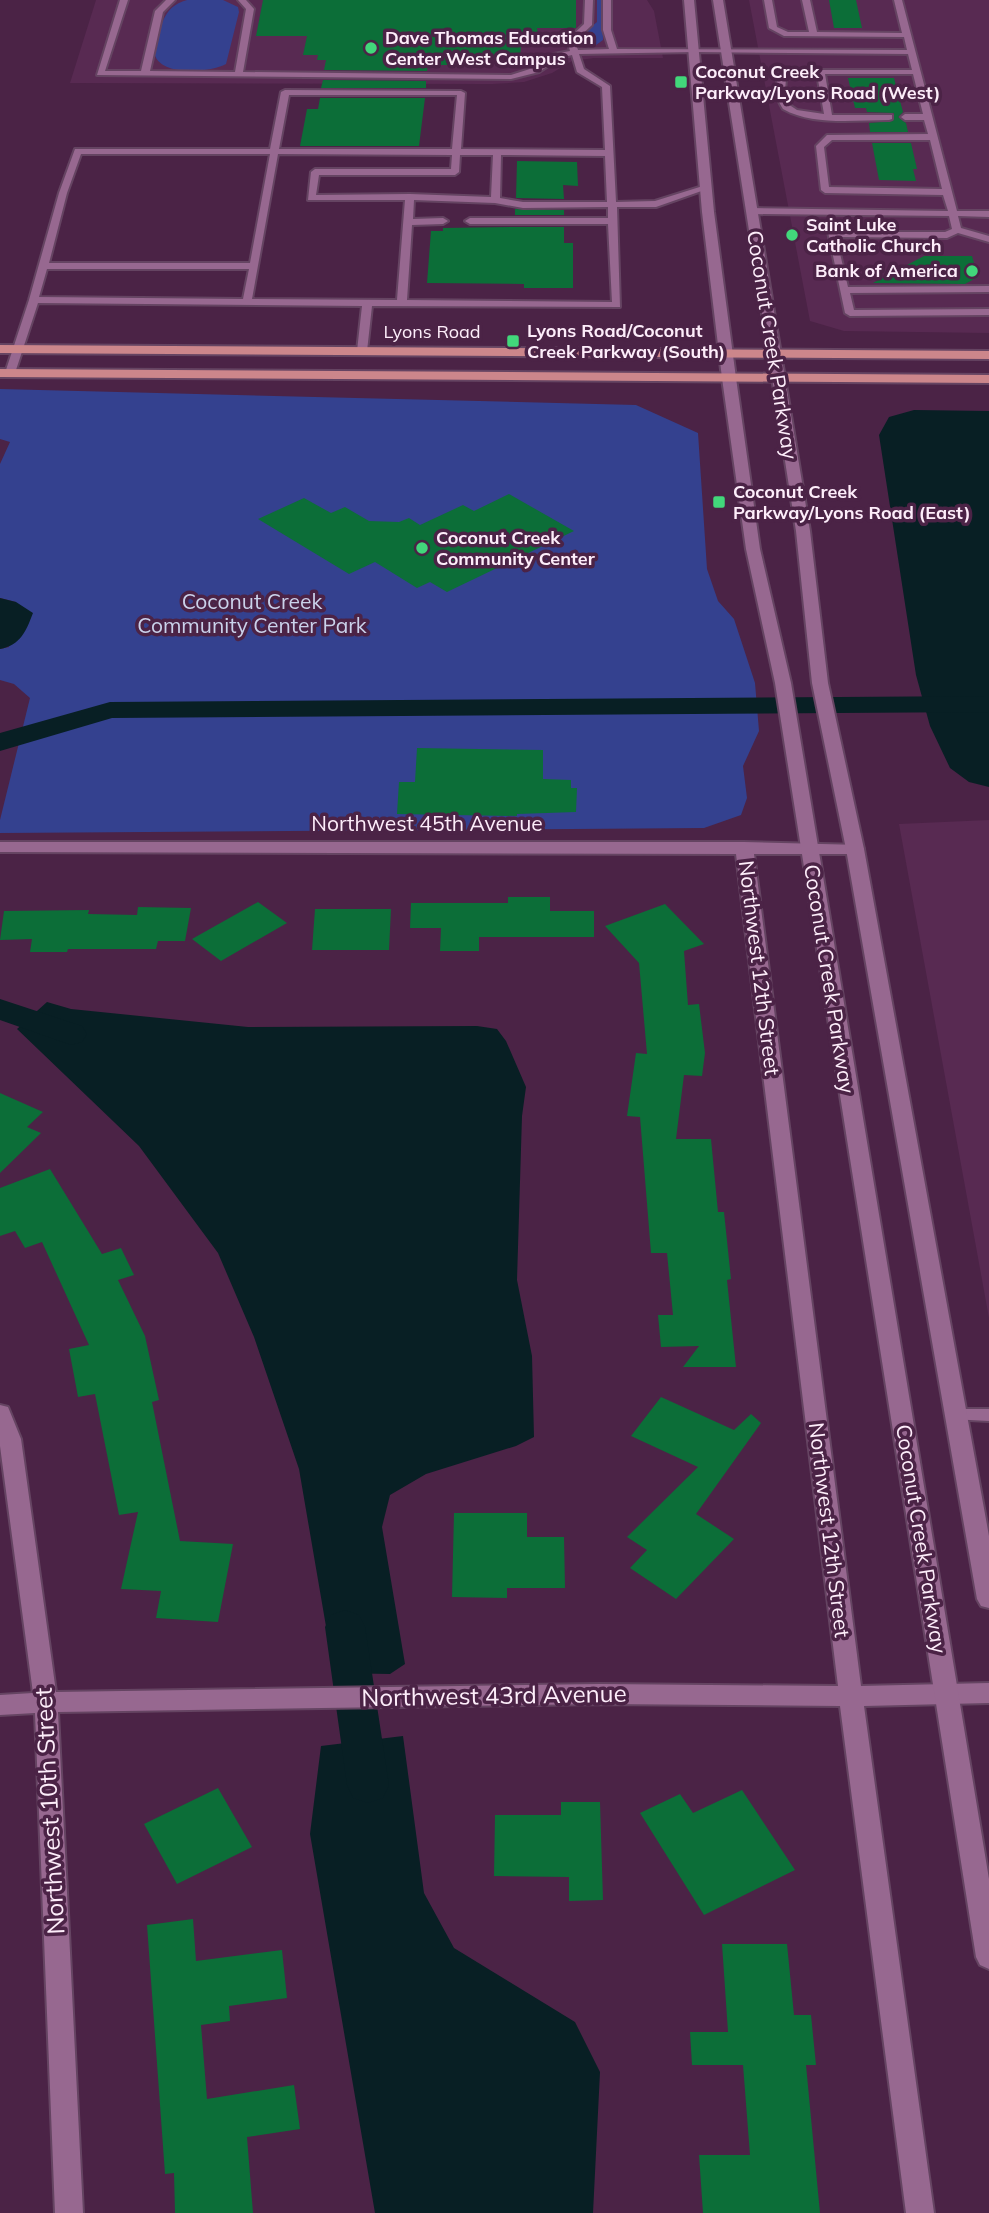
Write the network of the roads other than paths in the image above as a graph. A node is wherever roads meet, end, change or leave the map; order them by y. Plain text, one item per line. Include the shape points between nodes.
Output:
1 (124, 0) edge
2 (171, 0) edge
3 (242, 0) edge
4 (589, 0) edge
5 (607, 0) edge
6 (689, 0) edge
7 (718, 0) edge
8 (768, 0) edge
9 (806, 0) edge
10 (898, 0) edge
11 (813, 34) junction
12 (907, 35) junction
13 (695, 50) junction
14 (614, 51) junction
15 (726, 51) junction
16 (577, 52) junction
17 (911, 52) junction
18 (821, 72) junction
19 (916, 72) junction
20 (145, 73) junction
21 (239, 74) junction
22 (828, 116) junction
23 (890, 117) dead end
24 (905, 117) dead end
25 (928, 117) junction
26 (933, 137) junction
27 (274, 150) junction
28 (456, 152) junction
29 (497, 153) junction
30 (609, 153) junction
31 (456, 172) junction
32 (706, 188) junction
33 (825, 191) junction
34 (947, 192) junction
35 (410, 197) junction
36 (455, 199) junction
37 (495, 200) junction
38 (612, 204) junction
39 (523, 205) junction
40 (751, 211) junction
41 (828, 211) junction
42 (952, 214) junction
43 (989, 214) edge
44 (443, 221) dead end
45 (470, 221) dead end
46 (523, 221) junction
47 (612, 221) junction
48 (408, 222) junction
49 (957, 230) junction
50 (989, 239) edge
51 (43, 266) junction
52 (252, 266) junction
53 (989, 289) edge
54 (845, 290) junction
55 (34, 300) junction
56 (247, 303) junction
57 (402, 303) junction
58 (367, 304) junction
59 (989, 312) edge
60 (0, 349) edge
61 (18, 349) junction
62 (362, 351) junction
63 (726, 354) junction
64 (773, 354) junction
65 (989, 355) edge
66 (5, 373) edge
67 (729, 378) junction
68 (777, 378) junction
69 (989, 379) edge
70 (0, 847) edge
71 (744, 847) junction
72 (808, 849) junction
73 (855, 849) junction
74 (0, 1413) edge
75 (956, 1415) junction
76 (989, 1415) edge
77 (989, 1599) edge
78 (947, 1693) junction
79 (989, 1693) edge
80 (850, 1696) junction
81 (46, 1702) junction
82 (0, 1706) edge
83 (989, 1957) edge
84 (69, 2213) edge
85 (920, 2213) edge

1 - 20 lane via 100,73
2 - 20 lane via 159,11
3 - 21 lane via 250,9
4 - 16 lane via 588,25 571,40
5 - 14 lane via 607,30
6 - 13 main road, Coconut Creek Parkway
7 - 15 main road, Coconut Creek Parkway
8 - 11 lane via 773,28 787,34
9 - 11 lane
10 - 12 lane
11 - 12 lane
12 - 17 lane
13 - 14 lane
13 - 15 lane
13 - 32 main road, Coconut Creek Parkway
14 - 16 lane
15 - 17 lane
15 - 40 main road, Coconut Creek Parkway
16 - 21 lane via 557,55 536,70 511,76
16 - 30 lane via 580,69 606,86
17 - 19 lane
18 - 19 lane
18 - 22 lane
18 - 22 lane via 782,76 783,102 800,114
19 - 25 lane
20 - 21 lane
22 - 23 lane
24 - 25 lane
25 - 26 lane
26 - 33 lane via 830,137 820,146
26 - 34 lane
27 - 28 lane
27 - 28 lane via 285,92 461,93
27 - 51 lane via 78,151
27 - 52 lane
28 - 29 lane
28 - 31 lane
29 - 30 lane
29 - 37 lane
30 - 38 lane
31 - 35 lane via 315,172 311,198
31 - 36 lane
32 - 38 lane via 656,204
32 - 63 main road, Coconut Creek Parkway
33 - 34 lane
33 - 41 lane
34 - 42 lane
35 - 36 lane
35 - 48 lane
36 - 37 lane
37 - 39 lane
38 - 39 lane
38 - 47 lane
39 - 46 lane
40 - 41 lane
40 - 64 main road, Coconut Creek Parkway
41 - 42 lane
42 - 43 lane
42 - 49 lane
44 - 48 lane
45 - 46 lane
46 - 47 lane
47 - 57 lane via 617,305
48 - 57 lane
49 - 50 lane
49 - 54 lane via 947,235 831,234
51 - 52 lane
51 - 55 lane
52 - 56 lane
53 - 54 lane
54 - 59 lane via 850,313
55 - 56 lane
55 - 61 lane
56 - 58 lane
57 - 58 lane
58 - 62 lane
60 - 61 main road, Lyons Road
61 - 62 main road, Lyons Road
61 - 66 lane
62 - 63 main road, Lyons Road
63 - 64 main road, Lyons Road
63 - 67 main road, Coconut Creek Parkway
64 - 65 main road, Lyons Road
64 - 68 main road, Coconut Creek Parkway
66 - 67 main road
67 - 68 main road
67 - 72 main road, Coconut Creek Parkway via 753,549 783,683
68 - 69 main road
68 - 73 main road, Coconut Creek Parkway via 803,531 820,683
70 - 71 main road, Northwest 45th Avenue
71 - 72 main road, Northwest 45th Avenue
71 - 80 main road, Northwest 12th Street
72 - 73 main road, Northwest 45th Avenue
72 - 78 main road, Coconut Creek Parkway
73 - 75 main road, Coconut Creek Parkway
74 - 81 main road, Northwest 10th Street via 10,1439
75 - 76 lane
75 - 77 main road, Coconut Creek Parkway
78 - 79 main road, Northwest 43rd Avenue
78 - 80 main road, Northwest 43rd Avenue
78 - 83 main road, Coconut Creek Parkway
80 - 81 main road, Northwest 43rd Avenue via 600,1694
80 - 85 main road, Northwest 12th Street
81 - 82 main road, Northwest 43rd Avenue
81 - 84 main road, Northwest 10th Street

